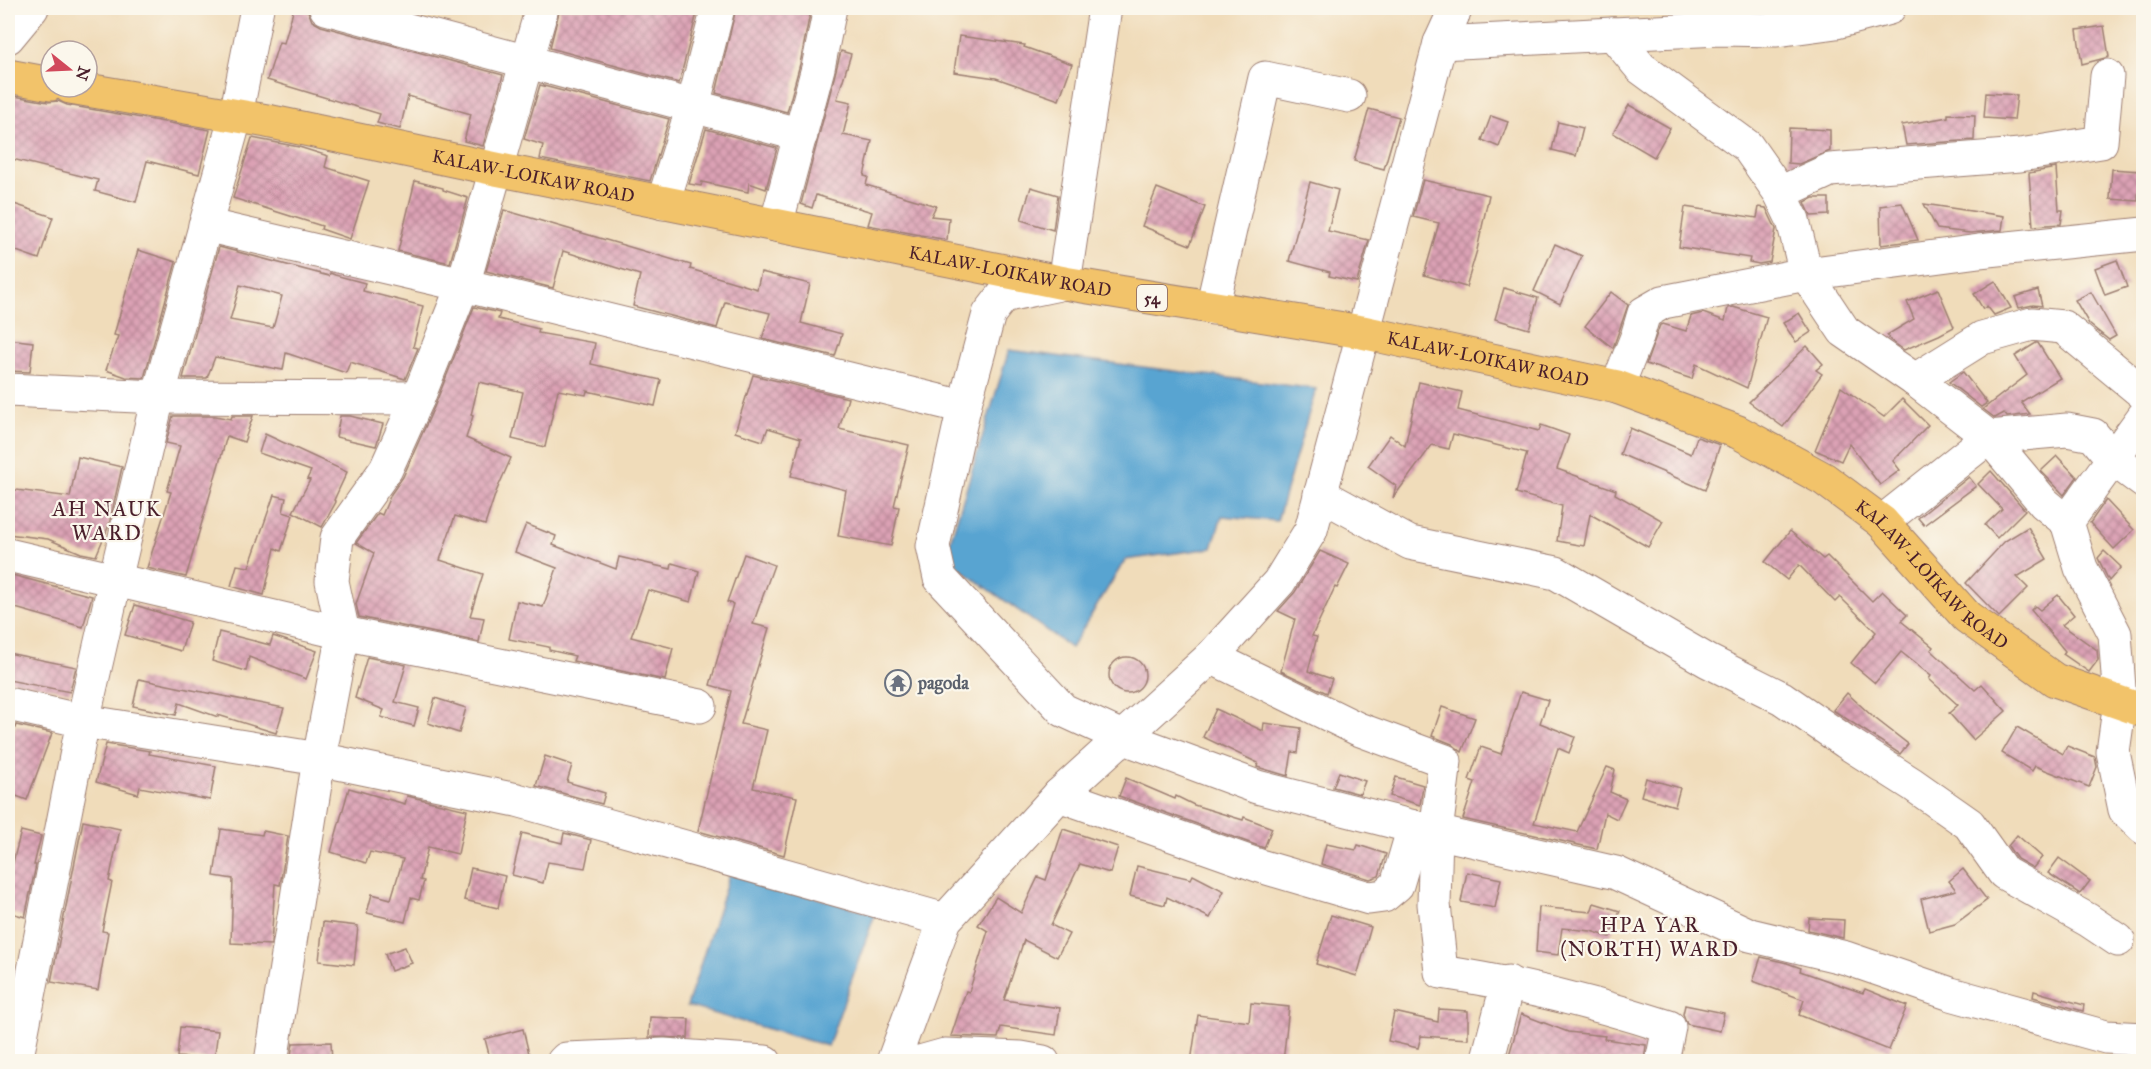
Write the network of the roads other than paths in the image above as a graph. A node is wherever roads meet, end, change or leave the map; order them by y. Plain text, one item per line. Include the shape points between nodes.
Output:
1 (32, 8) edge
2 (257, 8) edge
3 (326, 8) edge
4 (542, 8) edge
5 (718, 8) edge
6 (830, 8) edge
7 (1105, 8) edge
8 (1456, 8) edge
9 (1889, 8) edge
10 (1613, 34) junction
11 (8, 36) edge
12 (1440, 43) junction
13 (527, 61) junction
14 (8, 76) edge
15 (2107, 76) dead end
16 (39, 82) edge
17 (99, 92) edge
18 (1349, 96) dead end
19 (693, 106) junction
20 (236, 115) junction
21 (801, 135) junction
22 (496, 169) junction
23 (1780, 193) junction
24 (663, 203) junction
25 (206, 225) junction
26 (776, 225) junction
27 (2144, 234) edge
28 (1806, 274) junction
29 (1064, 283) junction
30 (463, 285) junction
31 (1212, 308) junction
32 (1362, 333) junction
33 (1915, 380) junction
34 (1617, 387) junction
35 (8, 390) edge
36 (2144, 394) edge
37 (158, 397) junction
38 (418, 398) junction
39 (964, 407) junction
40 (2144, 416) edge
41 (1989, 437) junction
42 (2113, 459) junction
43 (2144, 482) edge
44 (1320, 494) junction
45 (1882, 522) junction
46 (2067, 522) junction
47 (8, 555) edge
48 (115, 580) junction
49 (342, 633) junction
50 (1211, 657) junction
51 (8, 704) edge
52 (700, 706) dead end
53 (2132, 706) edge
54 (83, 721) junction
55 (1122, 737) junction
56 (319, 759) junction
57 (1059, 795) junction
58 (2144, 828) edge
59 (1425, 830) junction
60 (945, 920) junction
61 (2118, 940) dead end
62 (1508, 982) junction
63 (2144, 1039) edge
64 (16, 1062) edge
65 (271, 1062) edge
66 (563, 1062) edge
67 (765, 1062) edge
68 (893, 1062) edge
69 (920, 1062) edge
70 (1042, 1062) edge
71 (1487, 1062) edge
72 (1662, 1062) edge

1 - 11 street
2 - 20 street
3 - 13 street
4 - 13 street
5 - 19 street
6 - 21 street
7 - 29 street
8 - 12 street
9 - 10 street via 1836,22 1777,30
10 - 12 street
10 - 23 street via 1641,68 1747,146
12 - 32 street
13 - 19 street
13 - 22 street
14 - 16 main road
15 - 23 street via 2101,142 2020,155 1830,170
17 - 20 main road, KALAW-LOIKAW ROAD / 54
18 - 31 street via 1265,78
19 - 21 street
19 - 24 street
20 - 22 main road, KALAW-LOIKAW ROAD / 54
20 - 25 street
21 - 26 street
22 - 24 main road, KALAW-LOIKAW ROAD / 54
22 - 30 street
23 - 28 street via 1793,220
24 - 26 main road, KALAW-LOIKAW ROAD / 54
25 - 30 street
25 - 37 street
26 - 29 main road, KALAW-LOIKAW ROAD / 54
27 - 28 street
28 - 33 street via 1844,331
28 - 34 street via 1663,302 1644,313
29 - 31 main road, KALAW-LOIKAW ROAD / 54
29 - 39 street via 1003,296 989,314
30 - 38 street
30 - 39 street
31 - 32 main road, KALAW-LOIKAW ROAD / 54
32 - 34 main road, KALAW-LOIKAW ROAD / 54
32 - 44 street
33 - 36 street via 1982,338 2032,324 2063,327
33 - 41 street
34 - 45 main road, KALAW-LOIKAW ROAD / 54 via 1738,432 1824,479
35 - 37 street
37 - 38 street
37 - 48 street
38 - 49 street via 386,469 337,538 332,581
39 - 55 street via 933,546 940,578 1063,710
40 - 42 street
41 - 42 street via 2067,430 2093,435
41 - 45 street
41 - 46 street via 2044,503
42 - 43 street
42 - 46 street
44 - 50 street via 1311,530 1279,582
44 - 61 street via 1410,543 1556,573 1708,661 1782,698 1969,824 2004,873
45 - 53 main road, KALAW-LOIKAW ROAD / 54 via 1967,617 2055,680
46 - 53 street via 2081,568 2115,634
47 - 48 street
48 - 49 street
48 - 54 street
49 - 52 street
49 - 56 street
50 - 55 street
50 - 59 street via 1358,729 1445,761
51 - 54 street
53 - 58 street via 2113,753 2125,810
54 - 56 street
54 - 64 street
55 - 57 street
55 - 59 street via 1257,787
56 - 60 street via 517,800
56 - 65 street
57 - 59 street via 1260,866 1369,898 1384,896 1397,885
57 - 60 street
59 - 62 street via 1441,972
59 - 63 street via 1616,873 1750,935 1846,958 1951,994 2106,1037
60 - 68 street
62 - 71 street
62 - 72 street via 1603,1005 1669,1027
66 - 67 street via 663,1055
69 - 70 street via 945,1055

